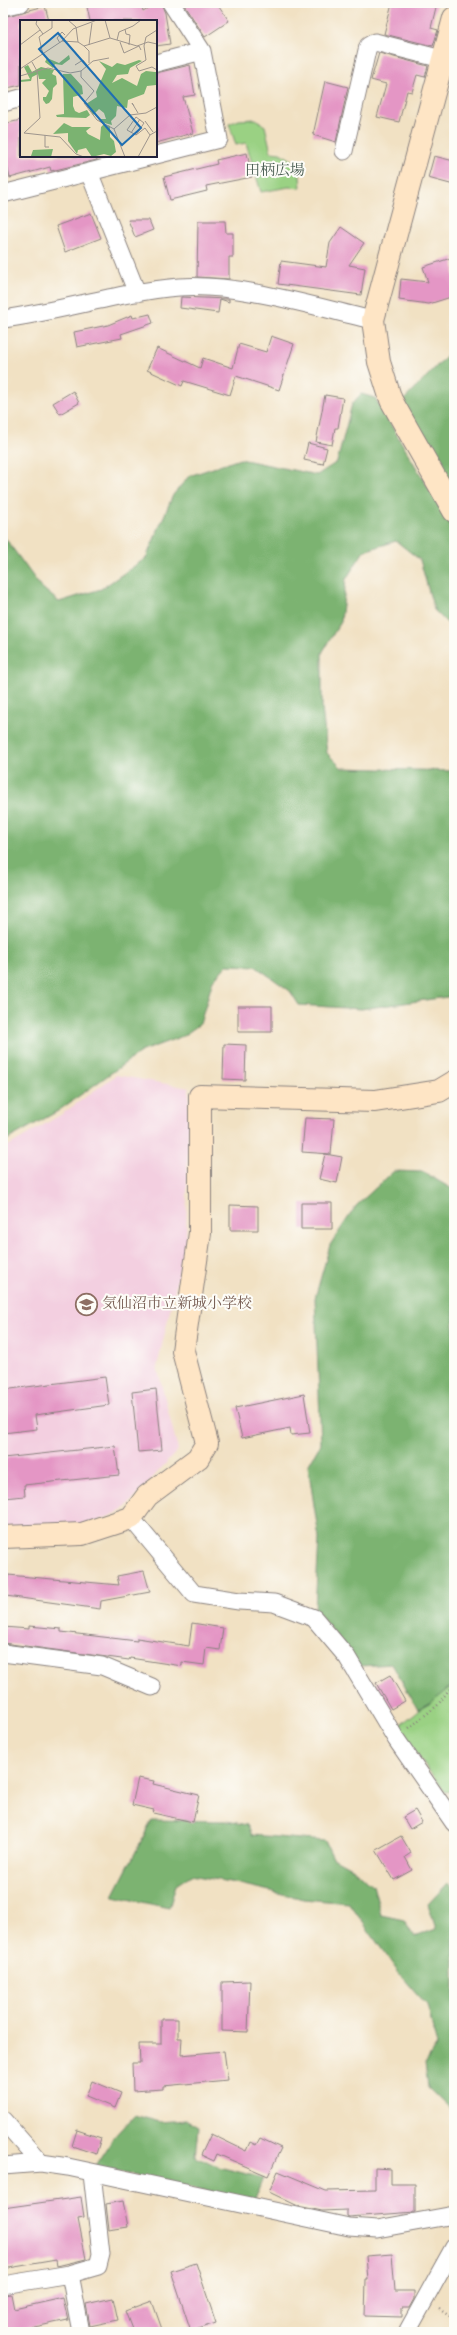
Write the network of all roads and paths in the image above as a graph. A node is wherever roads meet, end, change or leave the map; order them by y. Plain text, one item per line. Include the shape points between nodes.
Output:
1 (21, 3) edge
2 (171, 3) edge
3 (3, 7) edge
4 (454, 18) edge
5 (202, 51) junction
6 (442, 59) junction
7 (157, 63) edge
8 (20, 98) edge
9 (3, 103) edge
10 (344, 151) dead end
11 (157, 155) edge
12 (148, 157) edge
13 (89, 172) junction
14 (3, 194) edge
15 (137, 293) junction
16 (3, 319) edge
17 (373, 320) junction
18 (454, 511) edge
19 (454, 1082) edge
20 (131, 1518) junction
21 (3, 1537) edge
22 (3, 1653) edge
23 (454, 1682) edge
24 (152, 1687) dead end
25 (396, 1739) junction
26 (454, 1823) edge
27 (3, 2120) edge
28 (41, 2163) junction
29 (3, 2166) edge
30 (92, 2173) junction
31 (454, 2215) edge
32 (454, 2247) edge
33 (70, 2274) junction
34 (3, 2285) edge
35 (81, 2332) edge
36 (407, 2332) edge

1 - 3 street
2 - 5 street
4 - 6 street
5 - 7 street
5 - 11 street via 219,139
6 - 10 street via 375,42 368,46
6 - 17 street
8 - 9 street
12 - 13 street
13 - 14 street
13 - 15 street
15 - 16 street
15 - 17 street via 181,287 221,289 270,296
17 - 18 street via 379,362 391,400
19 - 20 street via 439,1091 375,1101 200,1096 200,1233 183,1350 207,1443 198,1458 147,1496
20 - 21 street via 82,1534
20 - 25 street via 194,1594 274,1603 314,1618 347,1657
22 - 24 street via 102,1666
23 - 25 path via 438,1705
25 - 26 street
27 - 28 street
28 - 29 street
28 - 30 street
30 - 31 street via 349,2228 377,2230
30 - 33 street via 100,2260 98,2266
32 - 36 street
33 - 34 street
33 - 35 street

